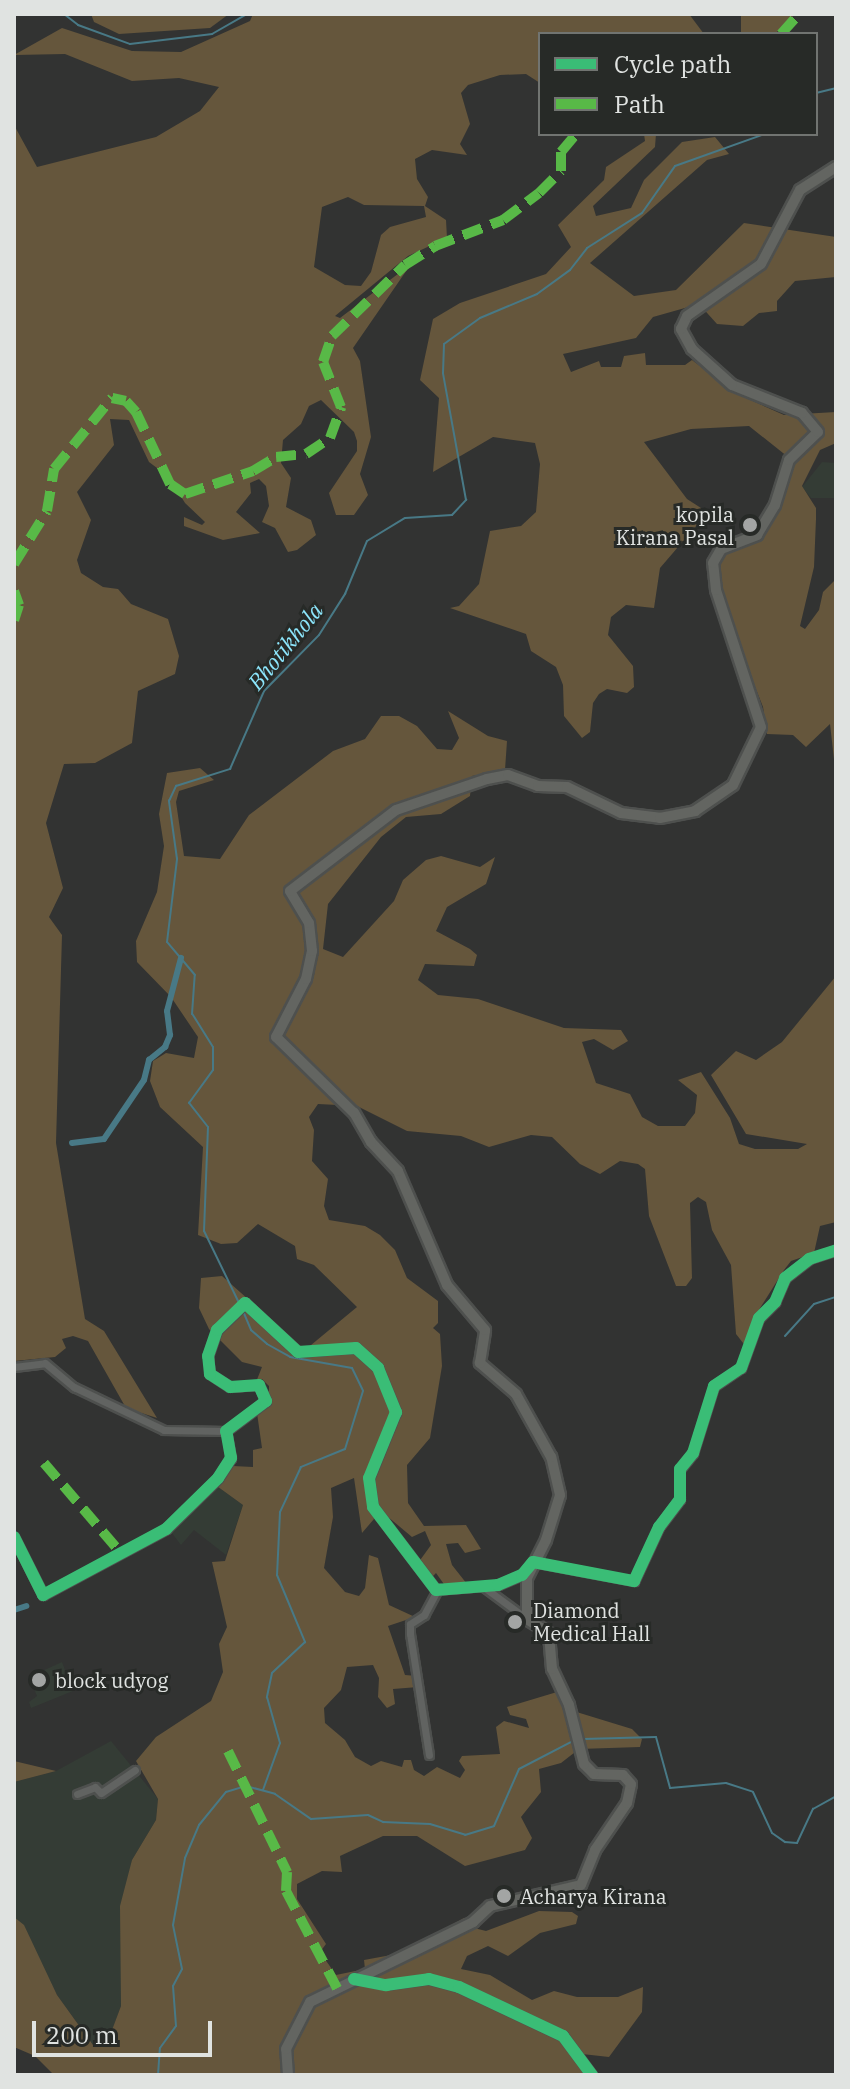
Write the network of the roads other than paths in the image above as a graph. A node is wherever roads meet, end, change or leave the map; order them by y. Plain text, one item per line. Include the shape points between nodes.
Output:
1 (836, 167) edge
2 (836, 1250) edge
3 (14, 1367) edge
4 (226, 1431) junction
5 (14, 1537) edge
6 (533, 1562) junction
7 (483, 1587) junction
8 (438, 1589) junction
9 (527, 1619) junction
10 (429, 1755) dead end
11 (135, 1770) dead end
12 (77, 1794) dead end
13 (354, 1979) junction
14 (288, 2075) edge
15 (592, 2075) edge

1 - 6 main road via 800,190 761,264 687,316 681,329 692,349 732,385 802,413 818,432 789,460 775,505 757,535 721,549 713,563 716,590 761,727 756,747 733,785 682,817 660,818 621,813 567,787 538,786 508,775 487,779 396,810 290,891 309,923 312,951 306,979 276,1037 354,1113 398,1171 443,1277 485,1330 480,1363 506,1383 529,1412 560,1489 546,1540
2 - 6 street via 809,1259 785,1278 775,1302 759,1318 741,1368 714,1386 693,1453 680,1469 683,1493 659,1527 634,1581
3 - 4 street via 45,1363 74,1387 164,1430
4 - 5 street via 228,1467 171,1525 43,1595
4 - 8 street via 266,1401 259,1385 230,1387 210,1374 208,1356 217,1330 245,1303 298,1352 356,1348 378,1368 396,1412 369,1478 373,1507
6 - 7 street via 511,1581
6 - 9 main road via 525,1591
7 - 8 street
7 - 9 street
8 - 10 street via 431,1606 410,1624
9 - 13 main road via 550,1636 552,1669 569,1705 579,1752 594,1774 623,1775 631,1784 627,1803 595,1850 581,1885 490,1906 473,1922
11 - 12 street via 101,1793 95,1787
13 - 14 main road via 305,2007 286,2049
13 - 15 street via 386,1985 429,1979 459,1987 563,2036

